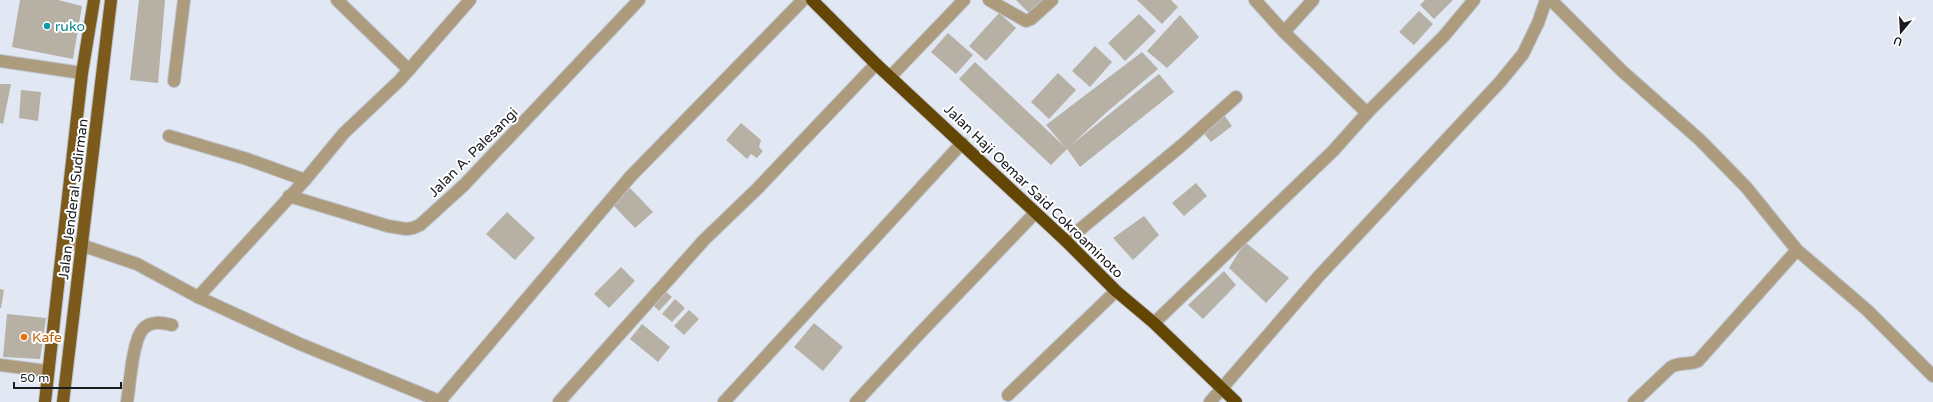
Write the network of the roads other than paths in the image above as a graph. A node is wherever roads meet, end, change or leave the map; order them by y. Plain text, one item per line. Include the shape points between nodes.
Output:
1 (94, 0) edge
2 (111, 0) edge
3 (184, 0) edge
4 (337, 0) edge
5 (470, 0) edge
6 (639, 0) edge
7 (803, 0) edge
8 (812, 0) edge
9 (964, 0) edge
10 (989, 0) edge
11 (1052, 0) edge
12 (1255, 0) edge
13 (1313, 0) edge
14 (1474, 0) edge
15 (1546, 0) edge
16 (1551, 0) edge
17 (1284, 32) junction
18 (0, 61) edge
19 (876, 64) junction
20 (408, 70) junction
21 (82, 73) junction
22 (890, 77) junction
23 (174, 81) dead end
24 (1236, 97) dead end
25 (1368, 113) junction
26 (169, 136) dead end
27 (962, 143) junction
28 (305, 180) junction
29 (289, 196) junction
30 (1035, 213) junction
31 (1066, 241) junction
32 (63, 242) junction
33 (81, 245) junction
34 (1798, 250) junction
35 (1116, 291) junction
36 (198, 297) junction
37 (1154, 323) junction
38 (172, 325) dead end
39 (0, 365) edge
40 (47, 371) junction
41 (1933, 376) edge
42 (1222, 388) junction
43 (1008, 395) dead end
44 (45, 402) edge
45 (63, 402) edge
46 (127, 402) edge
47 (441, 402) edge
48 (559, 402) edge
49 (724, 402) edge
50 (856, 402) edge
51 (1210, 402) edge
52 (1236, 402) edge
53 (1634, 402) edge

1 - 21 main road
2 - 33 main road, Jalan Jenderal Sudirman
3 - 23 street
4 - 20 street
5 - 20 street
6 - 29 street, Jalan A. Palesangi via 464,185 420,225 406,229 388,226
7 - 47 street via 630,177
8 - 19 highway, Jalan Haji Oemar Said Cokroaminoto
9 - 22 street
10 - 11 street via 1026,21
12 - 17 street
13 - 17 street
14 - 25 street via 1444,36
15 - 42 street via 1523,54 1500,82 1319,276
16 - 34 street via 1622,71 1700,140 1746,187
17 - 25 street
18 - 21 street
19 - 22 highway, Jalan Haji Oemar Said Cokroaminoto
19 - 48 street via 757,190 704,240
20 - 28 street via 344,133
21 - 32 main road
22 - 27 highway, Jalan Haji Oemar Said Cokroaminoto
24 - 31 street
25 - 37 street via 1333,151
26 - 28 street via 247,159
27 - 30 highway, Jalan Haji Oemar Said Cokroaminoto
27 - 49 street
28 - 29 street
29 - 36 street
30 - 31 highway, Jalan Haji Oemar Said Cokroaminoto
30 - 50 street
31 - 35 highway, Jalan Haji Oemar Said Cokroaminoto
32 - 33 street
32 - 40 main road
33 - 36 street via 137,264
33 - 45 main road, Jalan Jenderal Sudirman
34 - 41 street via 1867,310
34 - 53 street via 1698,361 1671,366
35 - 37 highway, Jalan Haji Oemar Said Cokroaminoto
35 - 43 street
36 - 47 street via 300,344
37 - 42 highway, Jalan Haji Oemar Said Cokroaminoto
38 - 46 street via 156,322 143,328 136,344
39 - 40 street
40 - 44 main road
42 - 51 street
42 - 52 highway, Jalan Haji Oemar Said Cokroaminoto

